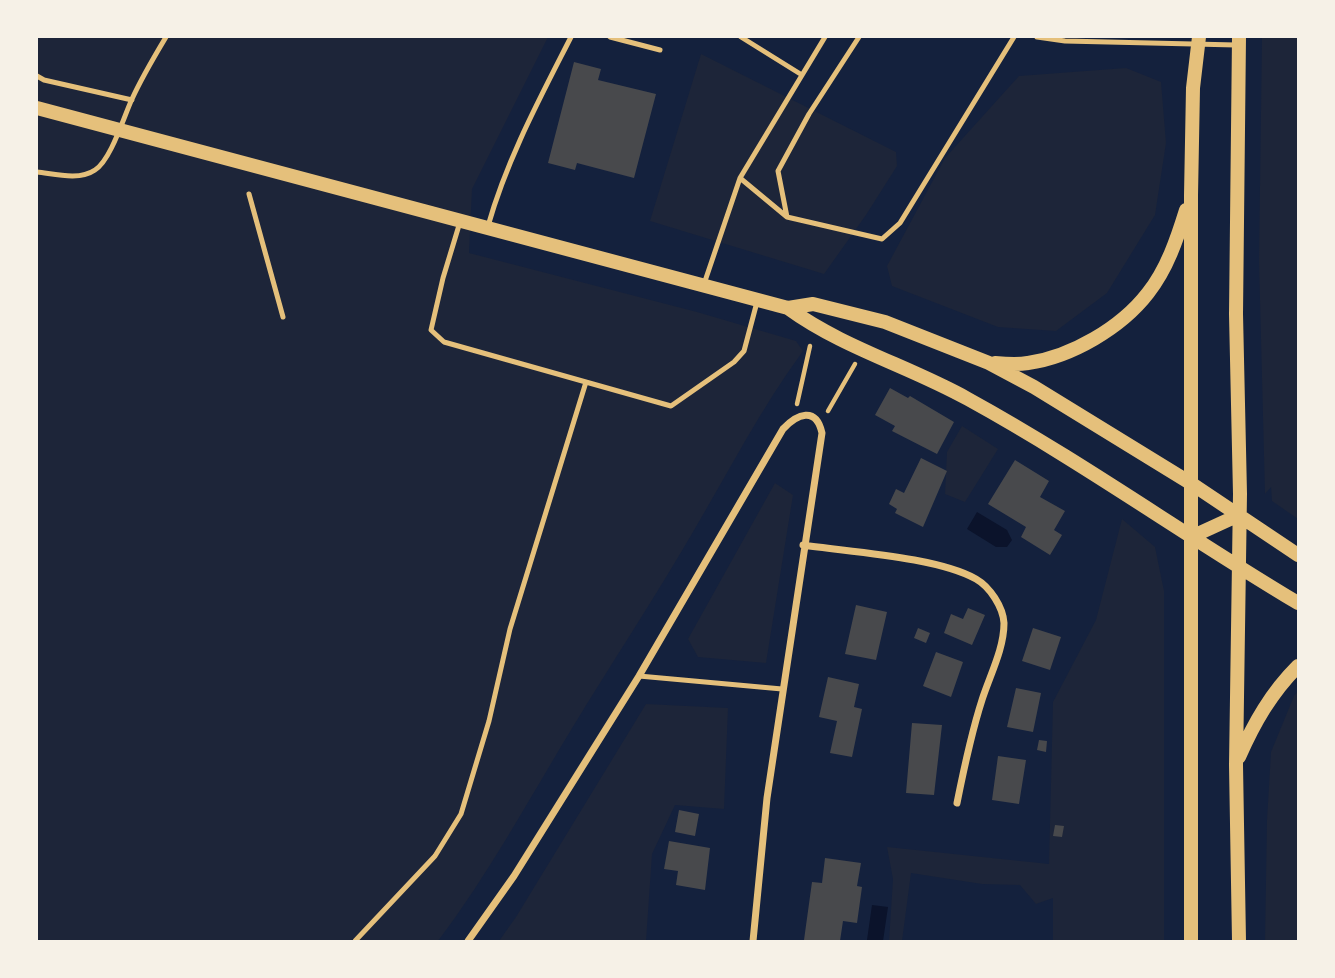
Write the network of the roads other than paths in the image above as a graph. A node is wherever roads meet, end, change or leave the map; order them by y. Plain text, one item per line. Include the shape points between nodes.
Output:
1 (166, 37) edge
2 (571, 37) edge
3 (610, 37) edge
4 (740, 37) edge
5 (825, 37) edge
6 (859, 37) edge
7 (1014, 37) edge
8 (1037, 37) edge
9 (1198, 40) edge
10 (1238, 41) edge
11 (660, 50) dead end
12 (802, 75) junction
13 (37, 76) edge
14 (132, 100) junction
15 (37, 108) edge
16 (119, 130) junction
17 (37, 172) edge
18 (740, 178) junction
19 (249, 194) dead end
20 (1191, 195) junction
21 (787, 216) junction
22 (460, 222) junction
23 (487, 229) junction
24 (703, 287) junction
25 (758, 300) junction
26 (788, 308) junction
27 (283, 317) dead end
28 (989, 363) junction
29 (586, 382) junction
30 (1192, 484) junction
31 (1239, 515) junction
32 (1191, 537) junction
33 (803, 545) junction
34 (1298, 555) edge
35 (1238, 566) junction
36 (1298, 603) edge
37 (1298, 666) edge
38 (639, 676) junction
39 (782, 689) junction
40 (1236, 765) junction
41 (957, 803) dead end
42 (355, 941) edge
43 (468, 941) edge
44 (753, 941) edge
45 (1191, 941) edge
46 (1239, 941) edge

1 - 14 lane
2 - 23 lane via 524,131
3 - 11 lane
4 - 12 lane
5 - 12 lane
6 - 21 lane via 778,171
7 - 21 lane via 900,223 882,239
8 - 9 lane
9 - 10 lane
9 - 20 main road
10 - 31 main road
12 - 18 lane
13 - 14 lane
14 - 16 lane
15 - 16 main road
16 - 17 lane via 96,170 68,176
16 - 22 main road
18 - 21 lane
18 - 24 lane
19 - 27 lane
20 - 28 main road via 1164,267 1134,310 1088,341 1054,356 1028,363
20 - 30 main road
22 - 23 main road
22 - 29 lane via 431,330 444,342
23 - 24 main road
24 - 25 main road
25 - 26 main road
25 - 29 lane via 744,351 671,407
26 - 28 main road via 813,303 886,322
26 - 32 main road via 835,338 965,398
28 - 30 main road
29 - 42 lane via 510,629 461,814 435,856
30 - 31 main road
30 - 32 main road
31 - 32 main road
31 - 34 main road
31 - 35 main road
32 - 35 main road
32 - 45 main road
33 - 38 street via 822,433 814,418 805,414 793,418 776,441
33 - 39 street
33 - 41 street via 950,569 977,579 1000,606 1004,621 1001,646 971,738
35 - 36 main road
35 - 40 main road
37 - 40 main road via 1271,696
38 - 39 lane
38 - 43 street
39 - 44 street
40 - 46 main road

